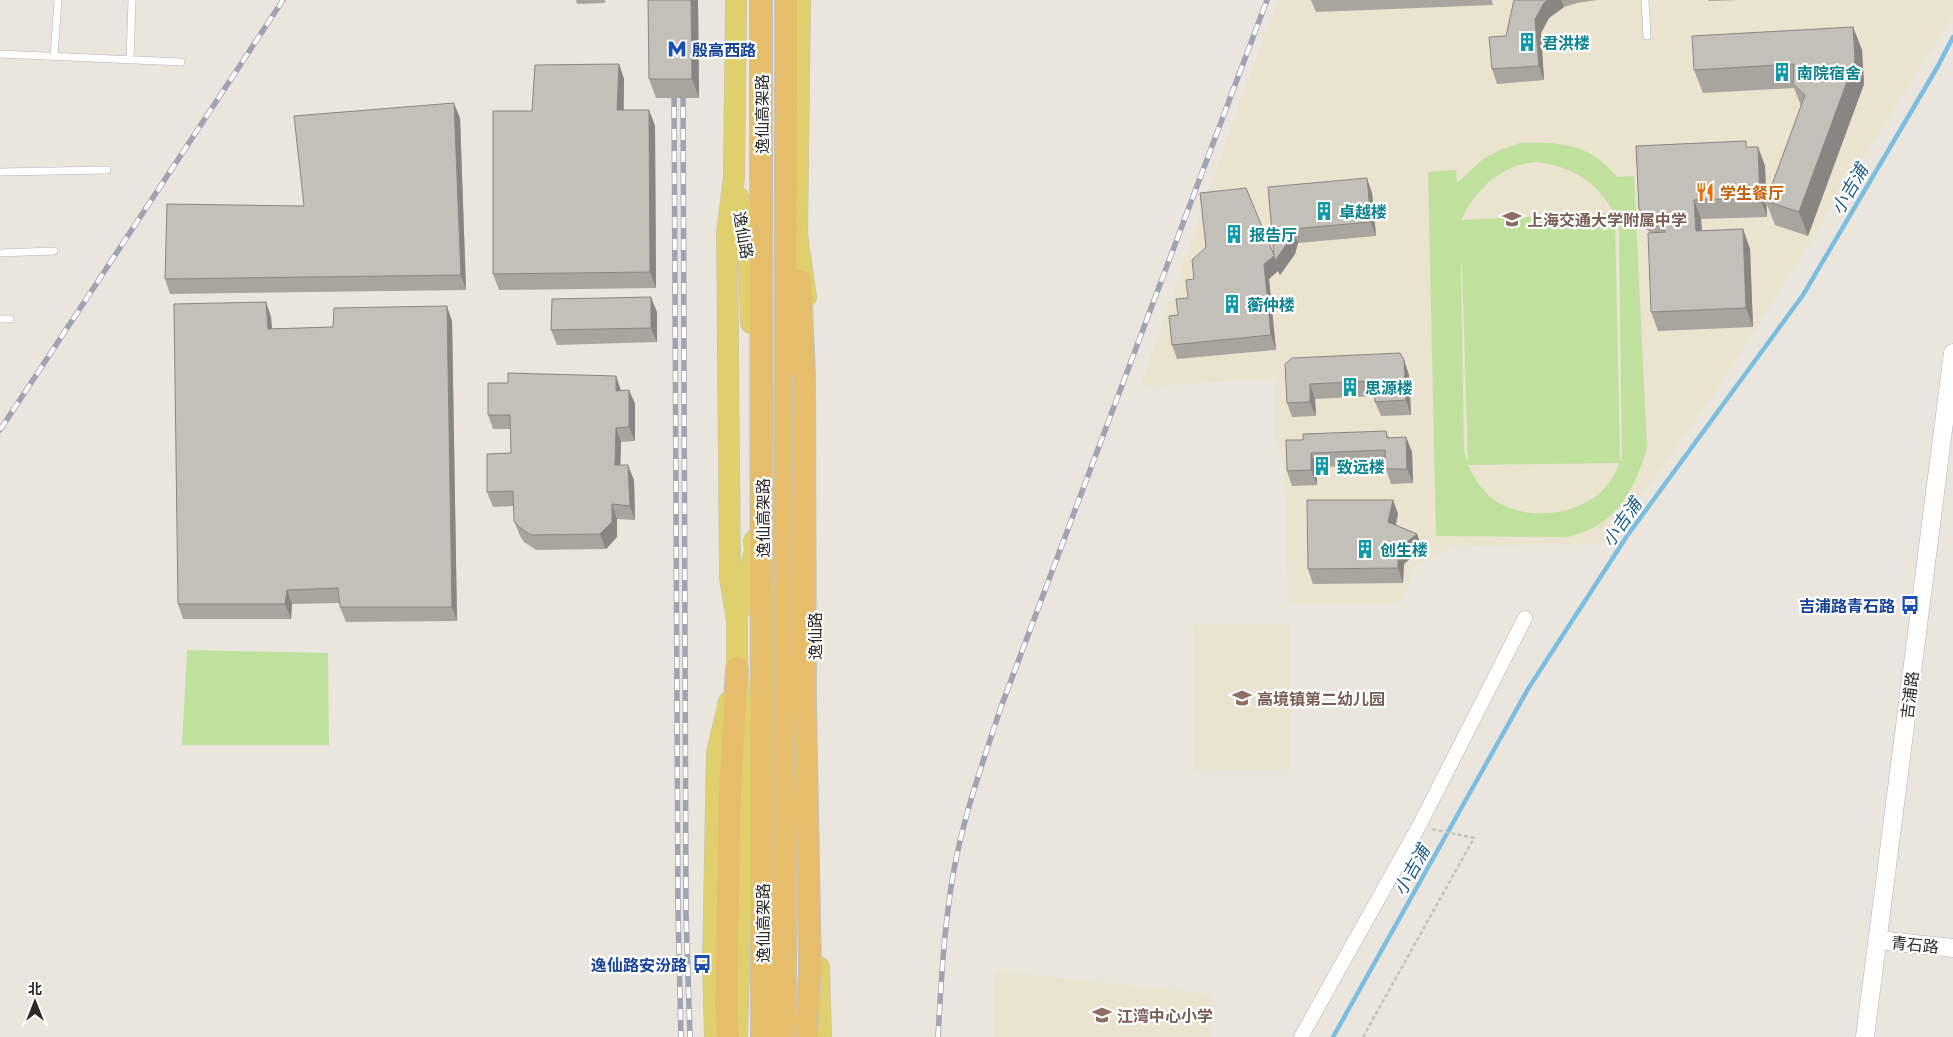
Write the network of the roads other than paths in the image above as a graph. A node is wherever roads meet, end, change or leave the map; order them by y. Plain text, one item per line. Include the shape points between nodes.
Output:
1 (58, 0) edge
2 (132, 0) edge
3 (736, 0) edge
4 (761, 0) edge
5 (786, 0) edge
6 (800, 0) edge
7 (1645, 0) edge
8 (1647, 36) dead end
9 (0, 54) edge
10 (54, 56) junction
11 (130, 60) junction
12 (181, 62) dead end
13 (107, 170) dead end
14 (0, 172) edge
15 (797, 235) junction
16 (54, 251) dead end
17 (0, 253) edge
18 (0, 319) edge
19 (10, 319) dead end
20 (1953, 353) edge
21 (1525, 618) dead end
22 (737, 668) junction
23 (788, 890) junction
24 (1878, 940) junction
25 (818, 941) junction
26 (1953, 948) edge
27 (715, 1037) edge
28 (728, 1037) edge
29 (738, 1037) edge
30 (762, 1037) edge
31 (787, 1037) edge
32 (806, 1037) edge
33 (821, 1037) edge
34 (1301, 1037) edge
35 (1865, 1037) edge

1 - 10 lane
2 - 11 lane
3 - 22 main road, 逸仙路 via 734,177 749,256 754,551 737,621
4 - 30 highway, 逸仙高架路
5 - 31 highway, 逸仙高架路
6 - 15 main road, 逸仙路
7 - 8 lane
9 - 10 lane
10 - 11 lane
11 - 12 lane
13 - 14 lane
15 - 23 main road, 逸仙路 via 787,343
15 - 25 main road, 逸仙路 via 813,353
15 - 32 highway, bridge via 804,375 810,970
16 - 17 lane
18 - 19 lane
20 - 24 street, 吉浦路
21 - 34 street via 1419,826
22 - 27 main road, 逸仙路 via 717,752
22 - 28 highway via 730,793
22 - 29 main road, 逸仙路 via 745,751
23 - 25 main road
23 - 31 main road, 逸仙路
24 - 26 street, 青石路
24 - 35 street, 吉浦路
25 - 33 main road, 逸仙路

